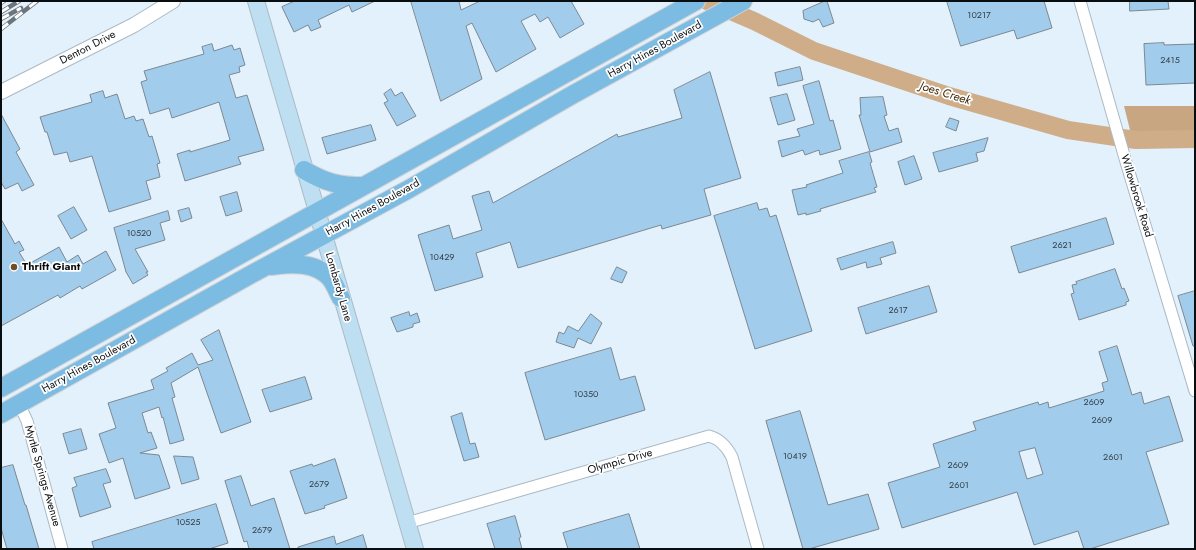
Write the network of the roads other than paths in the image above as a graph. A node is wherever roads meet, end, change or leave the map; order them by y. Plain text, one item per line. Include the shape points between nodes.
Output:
1 (173, 1) edge
2 (256, 1) edge
3 (696, 1) edge
4 (743, 1) edge
5 (1080, 1) edge
6 (672, 14) junction
7 (684, 34) junction
8 (561, 76) junction
9 (1, 92) edge
10 (572, 95) junction
11 (304, 170) junction
12 (364, 186) junction
13 (316, 213) junction
14 (323, 236) junction
15 (264, 267) junction
16 (341, 298) junction
17 (5, 386) edge
18 (1195, 392) edge
19 (19, 404) junction
20 (1, 414) edge
21 (407, 523) junction
22 (62, 549) edge
23 (415, 549) edge
24 (758, 549) edge

1 - 9 street, Denton Drive via 134,25
2 - 11 main road, Lombardy Lane
3 - 6 main road, Harry Hines Boulevard
4 - 7 main road, Harry Hines Boulevard
5 - 18 street, Willowbrook Road
6 - 7 main road
6 - 8 main road, Harry Hines Boulevard
7 - 10 main road, Harry Hines Boulevard
8 - 10 main road
8 - 12 main road, Harry Hines Boulevard
10 - 14 main road, Harry Hines Boulevard
11 - 12 main road via 332,184
11 - 13 main road, Lombardy Lane
12 - 13 main road, Harry Hines Boulevard
13 - 14 main road, Lombardy Lane
13 - 17 main road, Harry Hines Boulevard
14 - 15 main road, Harry Hines Boulevard
14 - 16 main road, Lombardy Lane
15 - 16 main road via 279,264 312,267 329,277
15 - 19 main road, Harry Hines Boulevard
16 - 21 main road, Lombardy Lane
17 - 19 main road
19 - 20 main road, Harry Hines Boulevard
19 - 22 street, Myrtle Springs Avenue via 27,421
21 - 23 main road, Lombardy Lane
21 - 24 street, Olympic Drive via 709,436 720,441 732,457

